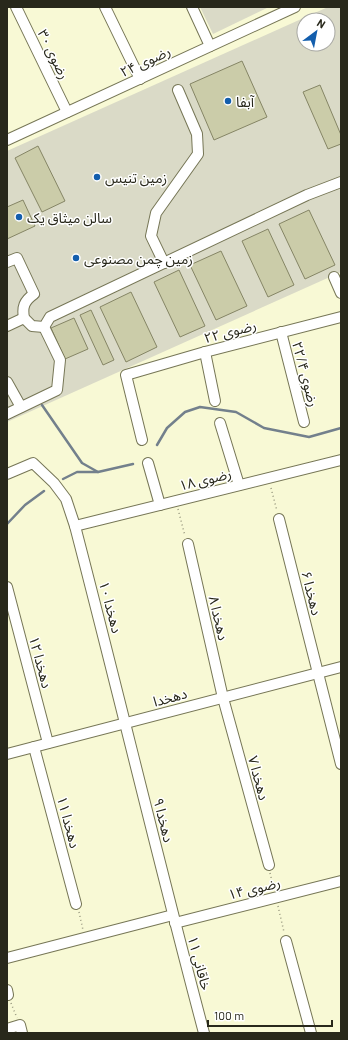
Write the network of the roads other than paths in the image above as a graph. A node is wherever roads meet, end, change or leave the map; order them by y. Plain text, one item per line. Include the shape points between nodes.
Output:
1 (16, 7) edge
2 (105, 7) edge
3 (192, 7) edge
4 (295, 7) edge
5 (210, 46) junction
6 (140, 79) junction
7 (178, 90) dead end
8 (67, 112) junction
9 (7, 140) edge
10 (341, 182) edge
11 (7, 262) edge
12 (164, 263) junction
13 (334, 277) dead end
14 (341, 293) edge
15 (341, 317) edge
16 (24, 318) junction
17 (7, 326) edge
18 (44, 327) junction
19 (281, 332) junction
20 (206, 352) junction
21 (7, 382) edge
22 (215, 401) dead end
23 (21, 407) junction
24 (7, 414) edge
25 (304, 422) dead end
26 (220, 423) dead end
27 (142, 440) dead end
28 (341, 460) edge
29 (148, 463) dead end
30 (7, 474) edge
31 (239, 485) junction
32 (160, 505) junction
33 (279, 519) road end
34 (75, 526) junction
35 (188, 544) road end
36 (7, 587) edge
37 (341, 667) edge
38 (318, 673) junction
39 (223, 698) junction
40 (126, 723) junction
41 (48, 743) junction
42 (34, 747) junction
43 (7, 754) edge
44 (341, 764) edge
45 (269, 865) dead end
46 (341, 881) edge
47 (76, 904) road end
48 (174, 919) junction
49 (286, 941) dead end
50 (7, 958) edge
51 (7, 1029) edge
52 (21, 1029) edge
53 (204, 1033) edge
54 (311, 1033) edge

1 - 8 street, رضوی ۳۰
2 - 6 street
3 - 5 street
4 - 5 street, رضوی ۲۴
5 - 6 street, رضوی ۲۴
6 - 8 street, رضوی ۲۴
7 - 12 street via 197,134 198,154 156,213 151,236
8 - 9 street, رضوی ۲۴
10 - 12 street via 307,195
11 - 16 street via 17,258 34,294 26,300 22,309
12 - 18 street via 50,317
13 - 14 street
15 - 19 street, رضوی ۲۲
16 - 17 street
16 - 18 street via 32,326
18 - 23 street via 60,360 57,390
19 - 20 street, رضوی ۲۲
19 - 25 street, رضوی ۲۲/۴
20 - 22 street
20 - 27 street, رضوی ۲۲ via 126,375
21 - 23 street
23 - 24 street
26 - 31 street
28 - 31 street, رضوی ۱۸
29 - 32 street
30 - 34 street, دهخدا ۱۰ via 33,463 66,499
31 - 32 street, رضوی ۱۸
32 - 34 street, رضوی ۱۸
33 - 38 street, دهخدا ۶
34 - 40 street, دهخدا ۱۰
35 - 39 street, دهخدا ۸
36 - 41 street, دهخدا ۱۲
37 - 38 street, دهخدا
38 - 39 street, دهخدا
38 - 44 street, دهخدا ۶
39 - 40 street, دهخدا
39 - 45 street, دهخدا ۷
40 - 41 street, دهخدا
40 - 48 street, دهخدا ۹
41 - 42 street, دهخدا
42 - 43 street, دهخدا
42 - 47 street, دهخدا ۱۱
46 - 48 street, رضوی ۱۴
48 - 50 street, رضوی ۱۴
48 - 53 street, خاقانی ۱۱
49 - 54 street
51 - 52 street

